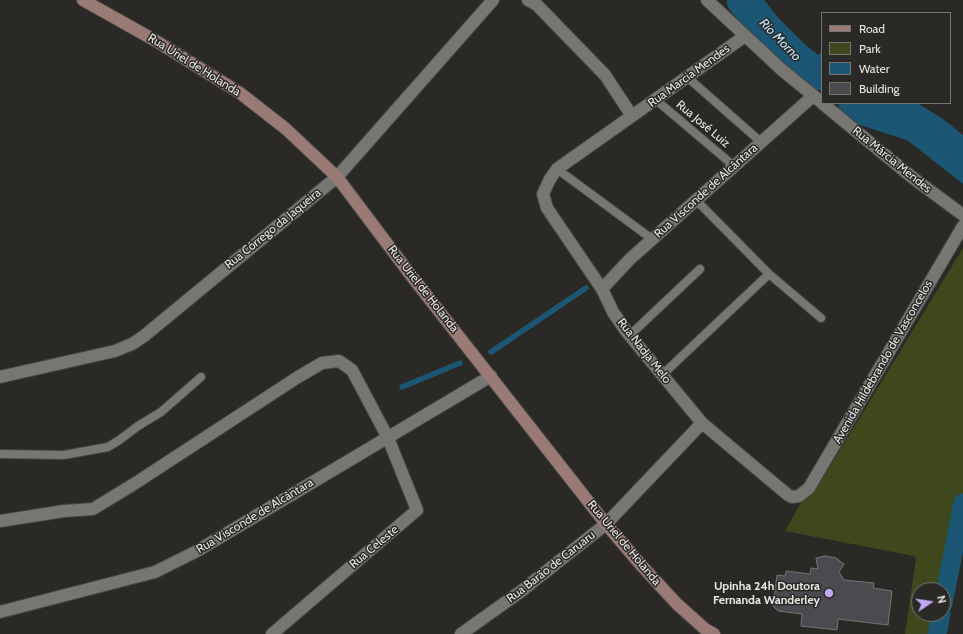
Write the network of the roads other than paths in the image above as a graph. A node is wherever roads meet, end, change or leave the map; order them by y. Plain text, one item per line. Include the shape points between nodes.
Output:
1 (83, 0) edge
2 (493, 0) edge
3 (528, 0) edge
4 (707, 0) edge
5 (745, 36) junction
6 (687, 77) junction
7 (656, 100) junction
8 (819, 101) edge
9 (823, 104) edge
10 (632, 116) junction
11 (760, 142) junction
12 (734, 166) junction
13 (557, 169) junction
14 (337, 177) junction
15 (696, 200) junction
16 (963, 215) edge
17 (963, 226) edge
18 (652, 239) junction
19 (700, 269) dead end
20 (769, 274) junction
21 (602, 289) junction
22 (821, 318) dead end
23 (630, 335) junction
24 (662, 375) junction
25 (491, 376) junction
26 (0, 377) edge
27 (201, 377) dead end
28 (702, 423) junction
29 (388, 438) junction
30 (0, 454) edge
31 (799, 496) joint
32 (0, 521) edge
33 (606, 524) junction
34 (0, 612) edge
35 (272, 634) edge
36 (461, 634) edge
37 (714, 634) edge

1 - 14 main road, Rua Uriel de Holanda via 240,93 286,129
2 - 14 street, Rua Córrego da Jaqueira
3 - 10 street via 537,5 605,75
4 - 5 street, Rua Márcia Mendes
5 - 6 street, Rua Marcia Mendes
5 - 8 street, Rua Márcia Mendes
6 - 7 street, Rua Marcia Mendes
6 - 11 lane
7 - 10 street, Rua Marcia Mendes
7 - 12 lane, Rua José Luiz
8 - 11 street, Rua Visconde de Alcântara
9 - 16 street, Rua Márcia Mendes
10 - 13 street, Rua Marcia Mendes
11 - 12 street, Rua Visconde de Alcântara
12 - 15 street, Rua Visconde de Alcântara
13 - 18 lane
13 - 21 street, Rua Nadja Melo via 543,194 547,208
14 - 25 main road, Rua Uriel de Holanda
14 - 26 street, Rua Córrego da Jaqueira via 132,344 115,351
15 - 18 street, Rua Visconde de Alcântara
15 - 20 lane
17 - 31 street, Avenida Hildebrando de Vasconcelos via 809,488
18 - 21 street, Rua Visconde de Alcântara
19 - 23 lane
20 - 22 lane
20 - 24 lane
21 - 23 street, Rua Nadja Melo via 613,312
23 - 24 street, Rua Nadja Melo
24 - 28 street, Rua Nadja Melo
25 - 29 street, Rua Visconde de Alcântara
25 - 33 main road, Rua Uriel de Holanda
27 - 30 lane via 161,412 108,447 64,454
28 - 31 street, Rua Nadja Melo via 788,495
28 - 33 street, Rua Barão de Caruaru
29 - 32 street via 352,370 339,361 322,363 93,509
29 - 34 street, Rua Visconde de Alcântara via 197,551 155,572
29 - 35 street, Rua Celeste via 417,510
33 - 36 street, Rua Barão de Caruaru via 520,592
33 - 37 main road, Rua Uriel de Holanda via 676,604

